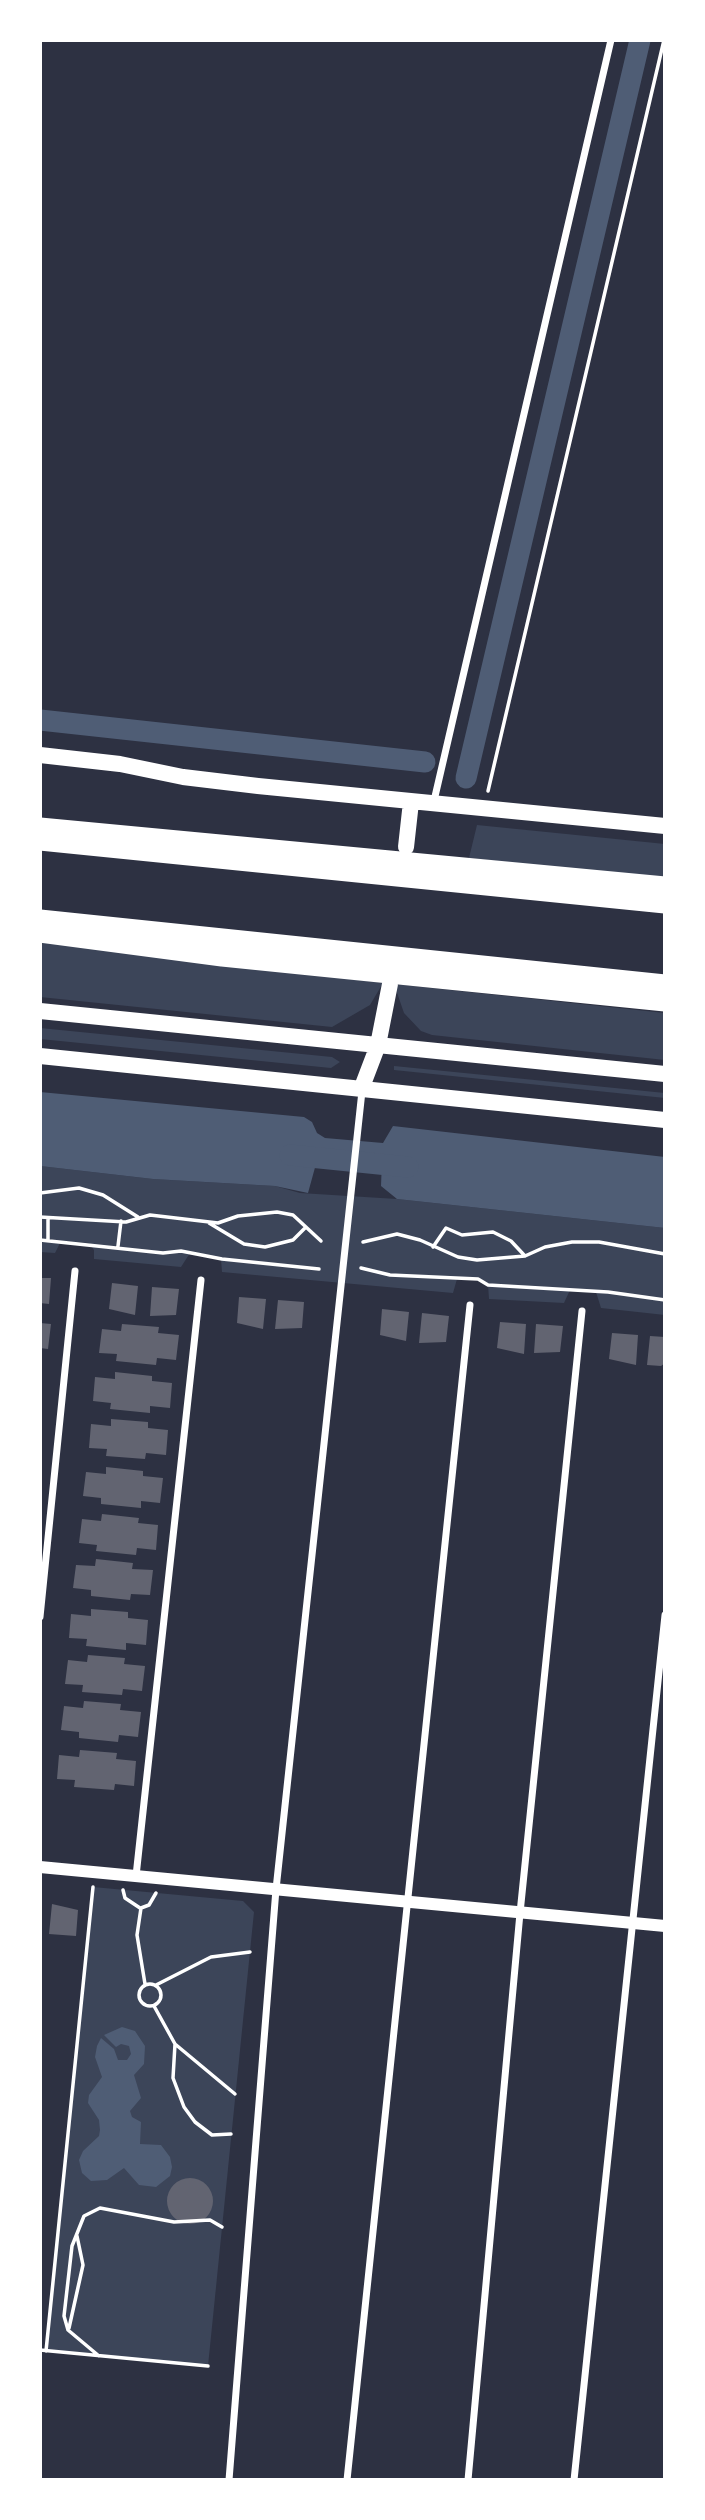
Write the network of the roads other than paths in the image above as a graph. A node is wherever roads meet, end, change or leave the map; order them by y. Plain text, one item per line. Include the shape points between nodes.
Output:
1 (611, 40) edge
2 (40, 755) edge
3 (411, 802) junction
4 (433, 805) junction
5 (665, 826) edge
6 (40, 827) edge
7 (40, 841) edge
8 (406, 847) dead end
9 (665, 886) edge
10 (665, 904) edge
11 (40, 919) edge
12 (40, 933) edge
13 (390, 984) dead end
14 (665, 984) edge
15 (665, 1002) edge
16 (40, 1011) edge
17 (378, 1045) junction
18 (40, 1056) edge
19 (665, 1074) edge
20 (362, 1087) junction
21 (665, 1120) edge
22 (75, 1270) dead end
23 (201, 1280) dead end
24 (470, 1305) dead end
25 (582, 1311) dead end
26 (665, 1615) edge
27 (40, 1617) edge
28 (40, 1867) edge
29 (136, 1876) junction
30 (276, 1889) junction
31 (406, 1902) junction
32 (520, 1913) junction
33 (634, 1924) junction
34 (665, 1926) edge
35 (229, 2480) edge
36 (347, 2480) edge
37 (468, 2480) edge
38 (574, 2480) edge

1 - 4 street
2 - 3 main road via 142,767 183,777
3 - 4 main road
3 - 8 main road
4 - 5 main road
6 - 9 highway
7 - 10 highway
11 - 14 highway
12 - 15 highway via 222,957
13 - 17 main road
16 - 17 main road
17 - 19 main road
17 - 20 main road
18 - 20 main road
20 - 21 main road
20 - 30 street
22 - 27 street
23 - 29 street
24 - 31 street
25 - 32 street
26 - 33 street
28 - 29 street
29 - 30 street
30 - 31 street
30 - 35 street
31 - 32 street
31 - 36 street
32 - 33 street
32 - 37 street
33 - 34 street
33 - 38 street

